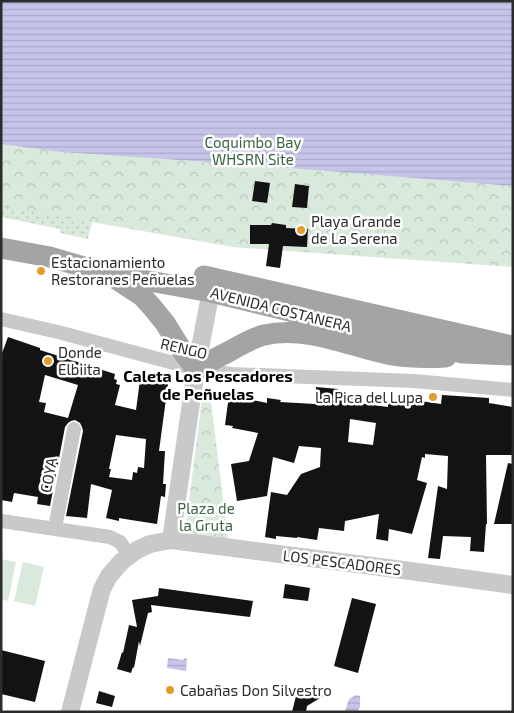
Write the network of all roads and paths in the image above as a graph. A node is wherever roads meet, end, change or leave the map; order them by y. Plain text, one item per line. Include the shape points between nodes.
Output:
1 (1, 248) edge
2 (50, 257) junction
3 (104, 273) junction
4 (212, 284) junction
5 (1, 319) edge
6 (513, 346) edge
7 (463, 353) junction
8 (513, 355) edge
9 (196, 369) junction
10 (513, 390) edge
11 (74, 429) dead end
12 (1, 520) edge
13 (55, 528) junction
14 (171, 540) junction
15 (130, 555) junction
16 (513, 585) edge
17 (70, 712) edge

1 - 2 main road, AVENIDA COSTANERA
2 - 3 main road, AVENIDA COSTANERA
2 - 4 main road, AVENIDA COSTANERA via 107,260
3 - 4 main road, AVENIDA COSTANERA
3 - 9 main road via 142,296 161,317
4 - 6 main road, AVENIDA COSTANERA
4 - 7 main road, AVENIDA COSTANERA
4 - 9 street
5 - 9 street, RENGO
7 - 8 main road, AVENIDA COSTANERA
7 - 9 main road via 438,358 392,355 310,334 282,332 253,339
9 - 10 street, RENGO via 231,374 414,381
9 - 14 street
11 - 13 street, COYA
12 - 13 street
13 - 15 street via 110,537 120,542
14 - 15 street via 150,544
14 - 16 street, LOS PESCADORES
15 - 17 street via 113,570 102,590

